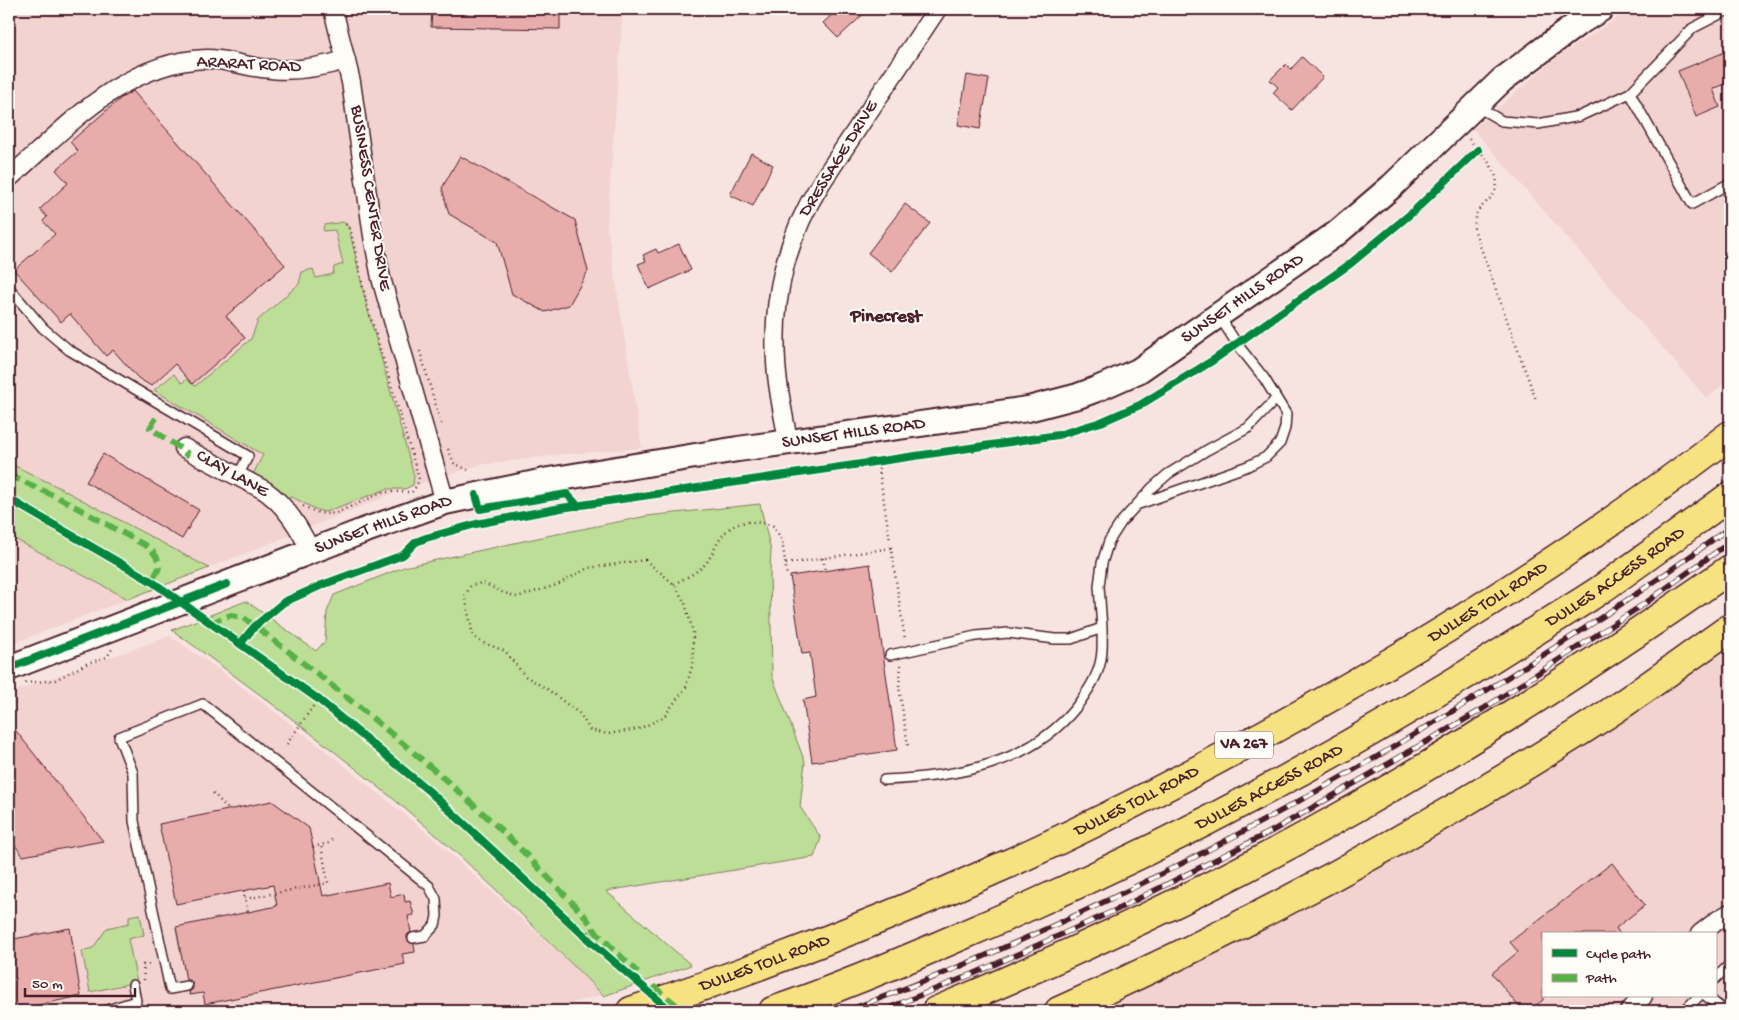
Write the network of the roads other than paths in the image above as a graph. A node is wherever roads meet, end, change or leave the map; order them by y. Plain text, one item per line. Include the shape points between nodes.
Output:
1 (333, 9) edge
2 (937, 9) edge
3 (1601, 9) edge
4 (1730, 9) edge
5 (346, 60) junction
6 (1630, 93) junction
7 (1475, 106) junction
8 (9, 178) edge
9 (1730, 183) edge
10 (9, 288) edge
11 (1219, 316) junction
12 (1276, 398) junction
13 (1730, 436) edge
14 (788, 442) junction
15 (184, 448) dead end
16 (238, 476) junction
17 (1730, 496) edge
18 (445, 502) junction
19 (1139, 504) junction
20 (311, 552) junction
21 (1730, 570) edge
22 (1102, 628) junction
23 (1730, 628) edge
24 (890, 655) dead end
25 (13, 676) edge
26 (884, 780) dead end
27 (1730, 913) edge
28 (1703, 932) edge
29 (412, 938) dead end
30 (1730, 965) edge
31 (1716, 978) edge
32 (133, 985) road end
33 (187, 986) dead end
34 (1641, 998) edge
35 (1697, 998) edge
36 (1709, 998) edge
37 (104, 1011) edge
38 (631, 1011) edge
39 (773, 1011) edge
40 (936, 1011) edge
41 (1059, 1011) edge
42 (1630, 1011) edge
43 (1684, 1011) edge
44 (1725, 1011) edge

1 - 5 street, BUSINESS CENTER DRIVE
2 - 14 street, DRESSAGE DRIVE via 807,205 794,234 778,292 775,327 776,363
3 - 7 main road, SUNSET HILLS ROAD via 1502,80
4 - 6 lane via 1693,28
5 - 8 street, ARARAT ROAD via 308,69 286,70 208,59 163,67 120,85 99,99
5 - 18 street, BUSINESS CENTER DRIVE via 381,278
6 - 7 lane via 1580,116 1538,124 1502,122
6 - 9 lane via 1692,204
7 - 11 main road, SUNSET HILLS ROAD via 1378,199 1337,233
10 - 16 lane via 43,328 69,350 248,456
11 - 12 lane
11 - 14 main road, SUNSET HILLS ROAD via 1138,371 1078,396 1005,413
12 - 19 lane via 1248,428 1168,474
12 - 19 lane via 1286,414 1285,428 1280,443 1266,456 1248,466
13 - 38 highway, DULLES TOLL ROAD / VA 267 via 1633,506 1462,620 1378,671 1192,773 1079,831 940,894 825,941
14 - 18 main road, SUNSET HILLS ROAD via 550,480
15 - 16 street, CLAY LANE
16 - 20 street, CLAY LANE via 264,490 287,510
17 - 39 highway, DULLES ACCESS ROAD via 1594,593 1466,676 1270,788 1101,874 1012,915
18 - 20 main road, SUNSET HILLS ROAD
19 - 22 lane via 1109,541 1102,564 1099,586
20 - 25 main road, SUNSET HILLS ROAD
21 - 40 highway via 1544,695 1335,820 1068,954
22 - 24 lane via 1071,640 1008,632
22 - 26 lane via 1101,659 1090,688 1068,718 1040,742 983,767 922,779
23 - 41 highway via 1603,717 1376,853 1214,939
27 - 28 street
29 - 33 lane via 425,936 435,925 436,899 429,886 203,704 119,737 133,773 134,821 170,989
30 - 31 lane
32 - 37 lane via 136,1001
34 - 42 street
35 - 43 lane
36 - 44 lane

